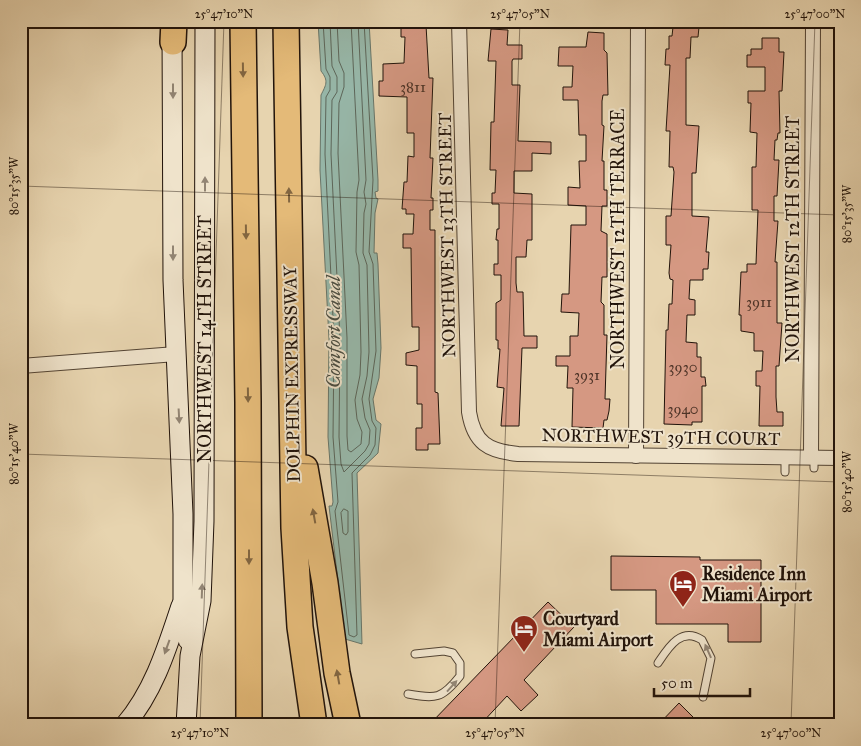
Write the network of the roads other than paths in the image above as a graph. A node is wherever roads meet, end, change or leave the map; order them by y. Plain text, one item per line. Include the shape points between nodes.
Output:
1 (205, 21) edge
2 (243, 21) edge
3 (286, 21) edge
4 (459, 21) edge
5 (638, 21) edge
6 (813, 21) edge
7 (173, 28) edge
8 (176, 354) junction
9 (21, 366) edge
10 (292, 390) junction
11 (484, 444) joint
12 (636, 456) junction
13 (785, 457) junction
14 (840, 458) edge
15 (813, 461) junction
16 (784, 472) dead end
17 (183, 600) junction
18 (415, 654) dead end
19 (190, 656) junction
20 (658, 663) dead end
21 (408, 694) dead end
22 (703, 697) dead end
23 (125, 725) edge
24 (186, 725) edge
25 (249, 725) edge
26 (314, 725) edge
27 (348, 725) edge

19 -> 1 main road, NORTHWEST 14TH STREET via 202,601 204,520
2 -> 25 highway
10 -> 3 highway, DOLPHIN EXPRESSWAY
4 - 11 street, NORTHWEST 13TH STREET via 469,412 474,432
5 - 12 street, NORTHWEST 12TH TERRACE
6 - 15 street, NORTHWEST 12TH STREET
7 -> 8 main road, NORTHWEST 14TH STREET
8 - 9 street
8 -> 17 main road, NORTHWEST 14TH STREET
10 - 26 highway, DOLPHIN EXPRESSWAY via 297,594
27 -> 10 highway
11 - 12 street, NORTHWEST 39TH COURT via 498,451 518,454
12 - 13 street, NORTHWEST 39TH COURT
13 - 15 street, NORTHWEST 39TH COURT
13 - 16 lane
14 - 15 street, NORTHWEST 39TH COURT
17 - 19 main road, NORTHWEST 14TH STREET
17 -> 23 main road via 149,690
21 -> 18 lane via 441,696 460,676 460,663 454,652 444,650
19 - 24 main road, NORTHWEST 14TH STREET
22 -> 20 lane via 711,658 702,640 690,636 677,639

